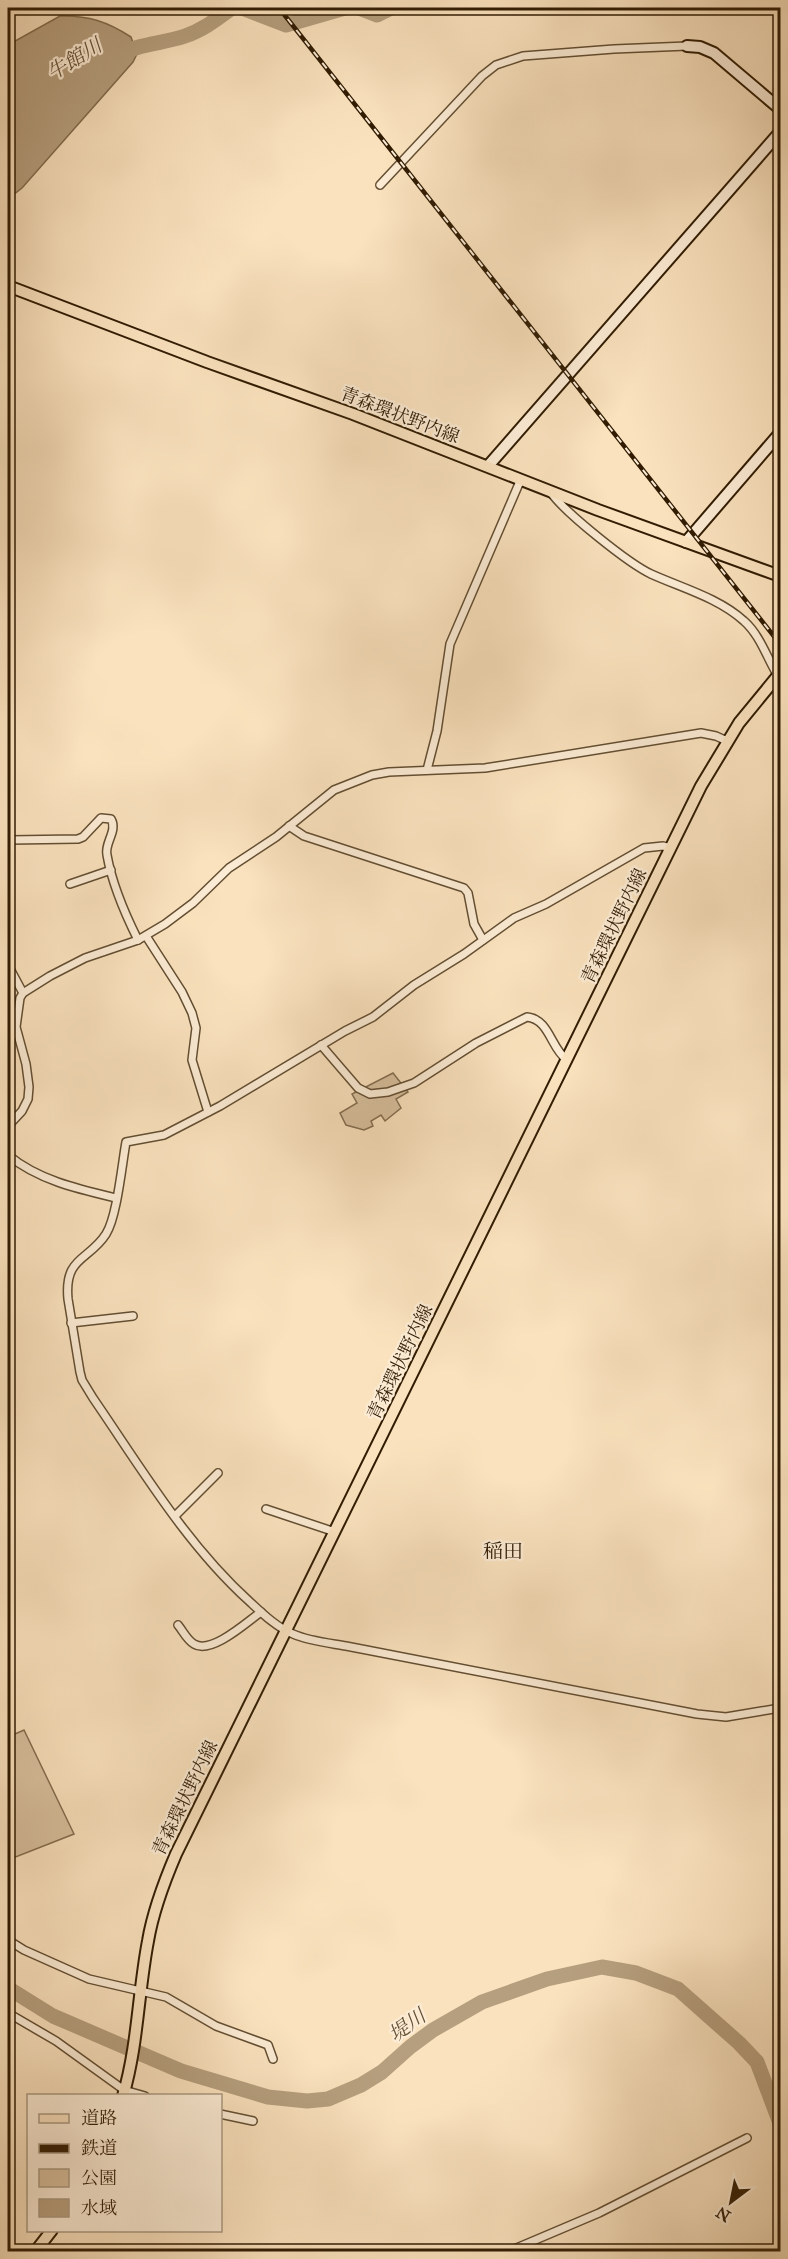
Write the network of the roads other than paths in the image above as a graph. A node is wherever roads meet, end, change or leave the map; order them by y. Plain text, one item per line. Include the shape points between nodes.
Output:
1 (687, 46) joint
2 (780, 109) edge
3 (780, 132) edge
4 (380, 185) dead end
5 (8, 285) edge
6 (780, 433) edge
7 (488, 466) junction
8 (521, 479) junction
9 (549, 490) junction
10 (686, 542) junction
11 (780, 576) edge
12 (779, 674) edge
13 (727, 741) junction
14 (427, 770) junction
15 (289, 826) junction
16 (8, 847) edge
17 (671, 848) junction
18 (111, 870) junction
19 (70, 884) dead end
20 (146, 936) junction
21 (138, 940) junction
22 (483, 940) junction
23 (8, 965) edge
24 (23, 993) junction
25 (321, 1045) junction
26 (566, 1059) junction
27 (208, 1112) junction
28 (8, 1125) edge
29 (8, 1155) edge
30 (116, 1198) junction
31 (133, 1316) dead end
32 (71, 1323) junction
33 (218, 1473) dead end
34 (266, 1509) dead end
35 (175, 1516) junction
36 (335, 1532) junction
37 (261, 1612) junction
38 (178, 1625) dead end
39 (286, 1630) junction
40 (780, 1708) edge
41 (8, 1940) edge
42 (142, 1992) junction
43 (8, 2013) edge
44 (273, 2059) dead end
45 (123, 2093) edge
46 (222, 2114) edge
47 (253, 2121) dead end
48 (747, 2138) dead end
49 (50, 2232) edge
50 (35, 2252) edge
51 (507, 2252) edge

1 - 2 street via 714,53
1 - 4 street via 523,56 496,65
3 - 7 street
5 - 7 main road, 青森環状野内線
6 - 10 street
7 - 8 main road, 青森環状野内線
8 - 9 main road, 青森環状野内線
8 - 14 street via 450,644
9 - 10 main road, 青森環状野内線
9 - 12 street via 566,509 634,564 718,603 745,622
10 - 11 main road, 青森環状野内線
12 - 13 main road, 青森環状野内線
13 - 14 street via 701,734 484,768
13 - 17 main road, 青森環状野内線
14 - 15 street via 389,772 350,783 324,797
15 - 20 street via 229,868 184,911
15 - 22 street via 303,836 464,888
16 - 18 street via 10,840 78,839 97,820 108,817 114,824 106,849
17 - 22 street via 644,848 514,918
17 - 26 main road, 青森環状野内線
18 - 19 street
18 - 21 street
20 - 21 street
20 - 27 street via 192,1013 196,1028 192,1060
21 - 24 street via 85,958
22 - 25 street via 373,1017
23 - 24 street
24 - 28 street via 16,1027 28,1077 28,1099
25 - 26 street via 358,1088 370,1094 406,1087 476,1043 527,1017 544,1026
25 - 27 street
26 - 36 main road, 青森環状野内線
27 - 30 street via 164,1135 126,1142
29 - 30 street via 44,1177
30 - 32 street via 107,1233 79,1260 68,1279
31 - 32 street
32 - 35 street via 82,1380
33 - 35 street
34 - 36 street
35 - 37 street via 220,1573
36 - 39 main road, 青森環状野内線
37 - 38 street via 206,1647 193,1644
37 - 39 street
39 - 40 street via 304,1638 697,1714 726,1717
39 - 42 main road, 青森環状野内線 via 167,1876 151,1925
41 - 42 street via 89,1979
42 - 44 street via 166,1997 216,2026 268,2044
42 - 45 main road, 青森環状野内線
43 - 45 street via 57,2041
46 - 47 street
48 - 51 street via 599,2213
49 - 50 main road

